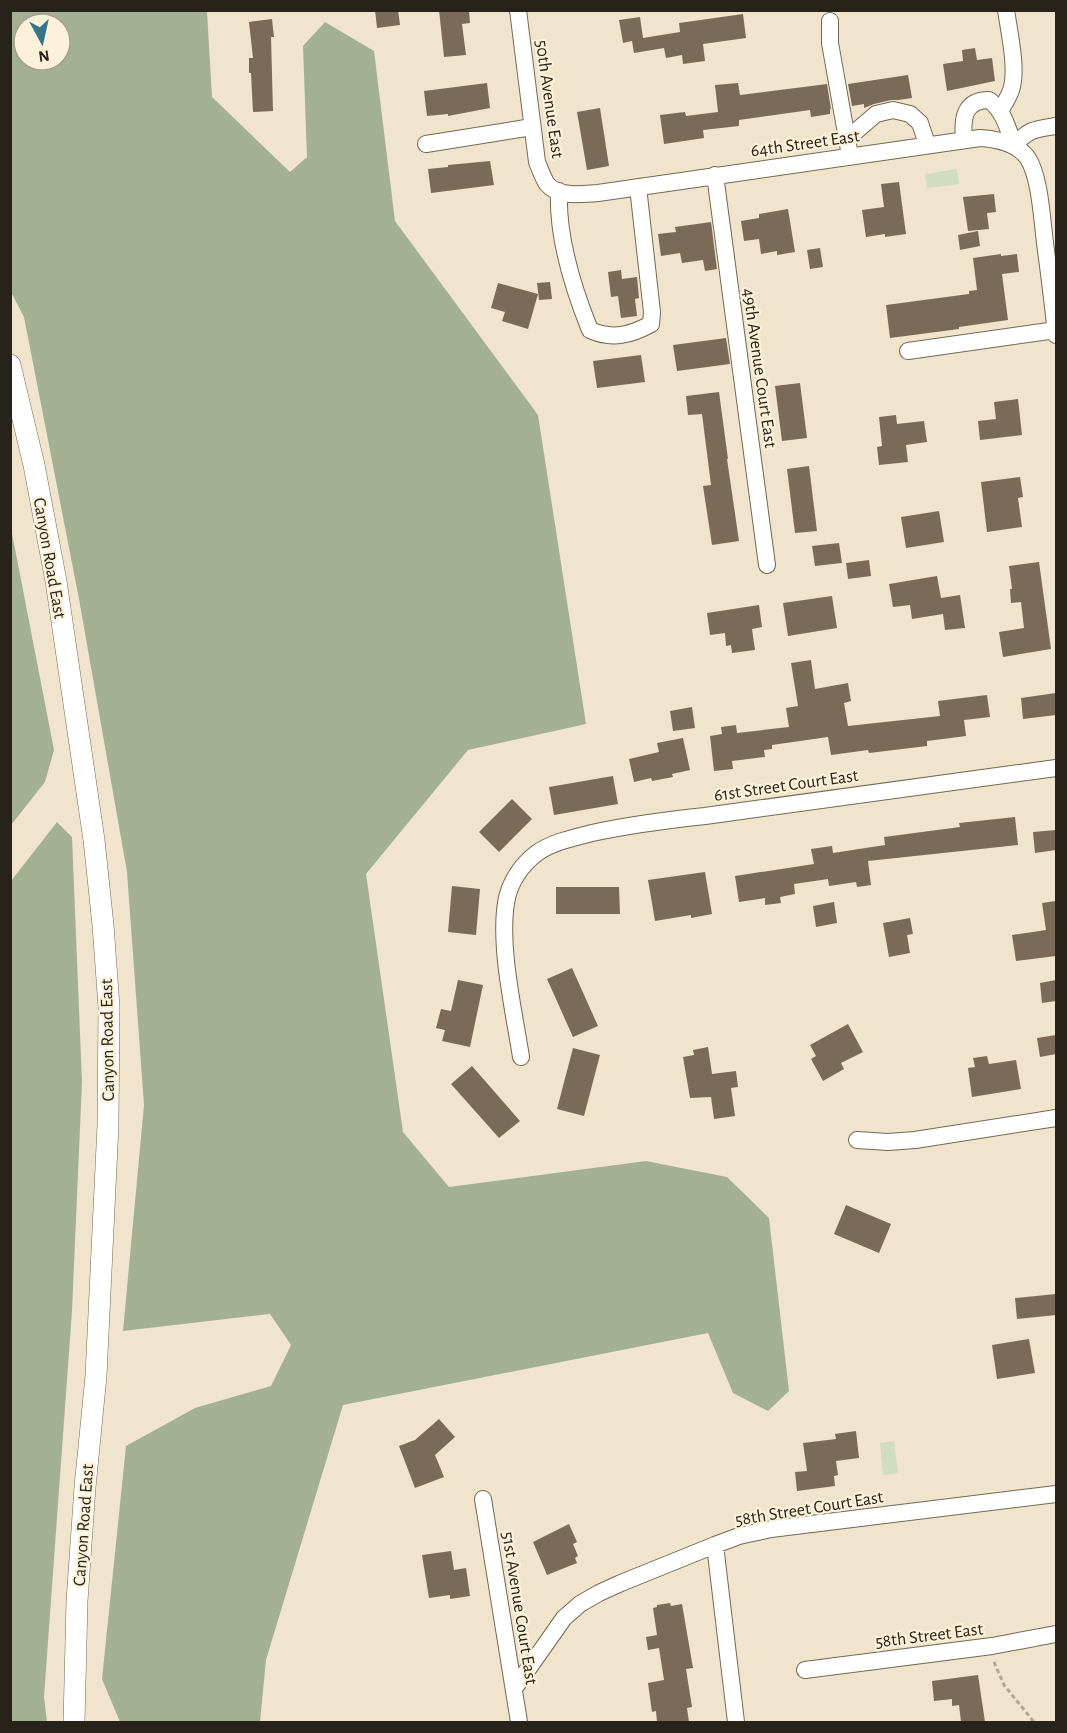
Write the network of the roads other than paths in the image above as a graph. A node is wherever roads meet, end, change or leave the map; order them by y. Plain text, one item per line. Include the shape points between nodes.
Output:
1 (518, 10) edge
2 (1006, 10) edge
3 (830, 21) dead end
4 (1000, 111) junction
5 (1056, 126) edge
6 (532, 127) junction
7 (964, 139) junction
8 (426, 144) dead end
9 (927, 144) junction
10 (1014, 146) junction
11 (848, 147) junction
12 (715, 175) junction
13 (638, 187) junction
14 (556, 189) junction
15 (1056, 330) edge
16 (1056, 335) edge
17 (908, 351) dead end
18 (10, 365) edge
19 (767, 565) dead end
20 (1056, 768) edge
21 (520, 1057) dead end
22 (1056, 1119) edge
23 (857, 1140) dead end
24 (1056, 1494) edge
25 (483, 1499) dead end
26 (715, 1545) junction
27 (1056, 1634) edge
28 (805, 1670) dead end
29 (514, 1689) junction
30 (74, 1722) edge
31 (519, 1722) edge
32 (736, 1722) edge

1 - 6 street, 50th Avenue East
2 - 4 street via 1013,77
3 - 11 street via 830,43
4 - 7 street via 989,100 973,103 962,122
4 - 10 street
5 - 10 street via 1023,135
6 - 8 street
6 - 14 street, 50th Avenue East via 537,162 547,183
7 - 9 street, 64th Street East
7 - 10 street, 64th Street East via 987,138
9 - 11 street, 64th Street East
9 - 11 street via 920,123 910,114 893,110 876,114
10 - 15 street via 1032,166 1040,197
11 - 12 street, 64th Street East
12 - 13 street, 64th Street East
12 - 19 street, 49th Avenue Court East
13 - 14 street, 64th Street East via 598,194 572,194
13 - 14 street via 651,324 620,336 590,330 566,255
15 - 16 street
15 - 17 street
18 - 30 main road, Canyon Road East via 56,581 94,840 109,1007 108,1125 96,1376 77,1601
20 - 21 street, 61st Street Court East via 652,822 605,830 537,853 511,886 504,923
22 - 23 street via 915,1140
24 - 26 street, 58th Street Court East via 771,1529
25 - 29 street, 51st Avenue Court East
26 - 29 street, 58th Street Court East via 580,1604 564,1617
26 - 32 street
27 - 28 street, 58th Street East
29 - 31 street, 51st Avenue Court East

